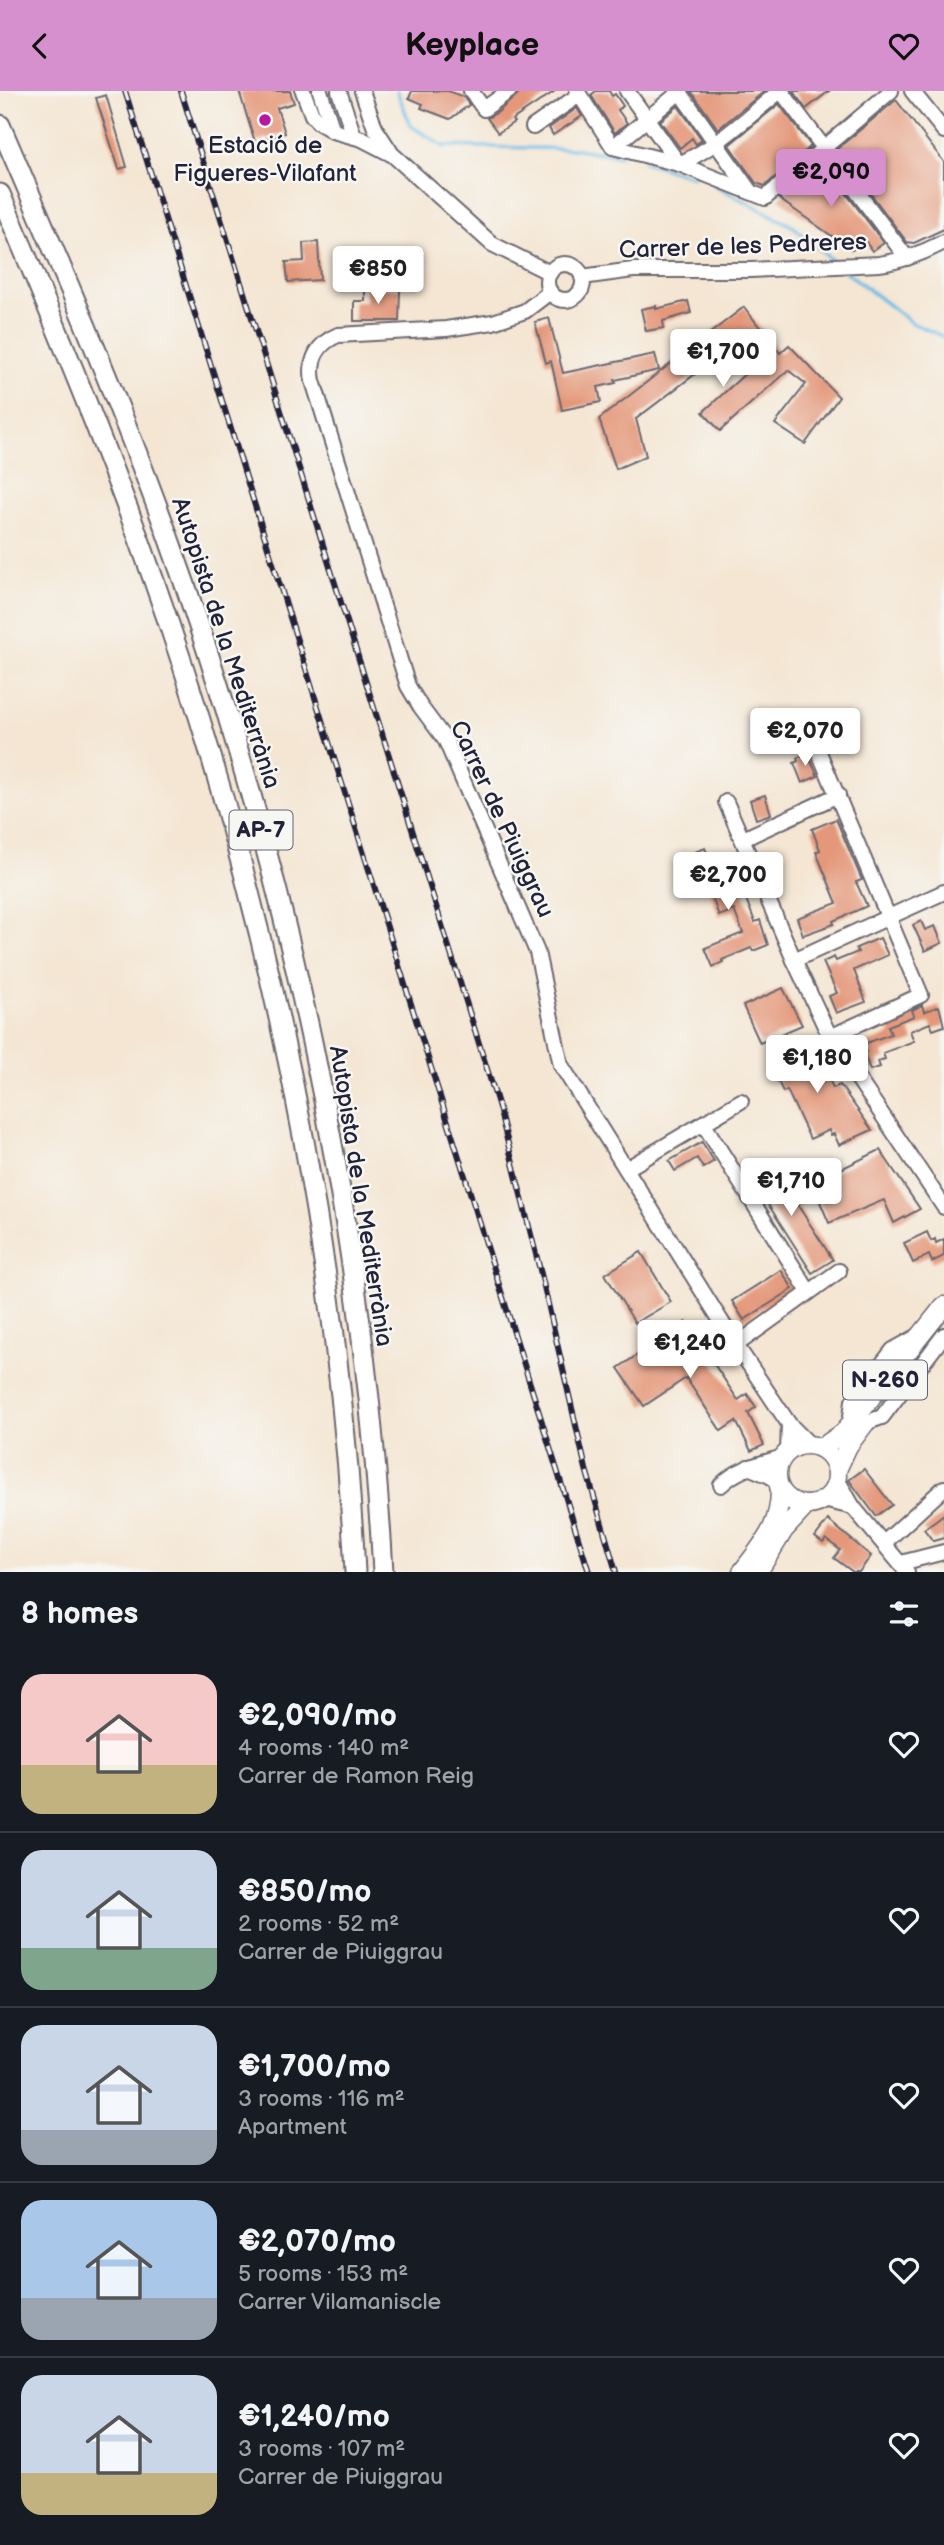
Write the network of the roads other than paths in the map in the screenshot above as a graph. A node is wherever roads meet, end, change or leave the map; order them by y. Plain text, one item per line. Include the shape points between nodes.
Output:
1 (303, 91) edge
2 (320, 91) edge
3 (339, 91) edge
4 (362, 91) edge
5 (471, 91) edge
6 (509, 91) edge
7 (627, 91) edge
8 (680, 91) edge
9 (781, 91) edge
10 (891, 91) edge
11 (912, 91) edge
12 (578, 93) edge
13 (370, 116) junction
14 (646, 120) junction
15 (0, 125) edge
16 (533, 127) dead end
17 (352, 129) junction
18 (333, 131) junction
19 (944, 131) edge
20 (716, 143) junction
21 (824, 146) junction
22 (613, 147) junction
23 (393, 155) junction
24 (678, 164) junction
25 (749, 190) junction
26 (0, 194) edge
27 (944, 242) edge
28 (907, 258) junction
29 (550, 273) junction
30 (582, 277) junction
31 (550, 292) junction
32 (813, 738) dead end
33 (838, 795) junction
34 (726, 802) dead end
35 (743, 839) junction
36 (944, 892) edge
37 (888, 917) junction
38 (794, 960) junction
39 (830, 1037) junction
40 (741, 1101) dead end
41 (703, 1123) junction
42 (626, 1169) junction
43 (944, 1207) edge
44 (839, 1271) dead end
45 (809, 1292) junction
46 (944, 1306) edge
47 (944, 1316) edge
48 (944, 1335) edge
49 (736, 1345) junction
50 (789, 1424) junction
51 (858, 1424) junction
52 (816, 1446) junction
53 (785, 1454) junction
54 (748, 1467) junction
55 (837, 1474) junction
56 (721, 1485) dead end
57 (779, 1485) junction
58 (944, 1488) edge
59 (815, 1502) junction
60 (853, 1507) junction
61 (885, 1542) junction
62 (944, 1552) edge
63 (904, 1568) edge
64 (355, 1572) edge
65 (383, 1572) edge
66 (742, 1572) edge
67 (758, 1572) edge

1 - 18 street via 312,115
2 - 18 street
3 - 17 street
4 - 13 street
5 - 6 street via 484,109
7 - 14 street
8 - 14 street
8 - 20 street
9 - 20 street
9 - 21 street
10 - 21 street
11 - 19 street
12 - 16 street
12 - 22 street
13 - 17 street
13 - 23 street
14 - 22 street
14 - 24 street
15 - 65 highway, Autopista de la Mediterrània / AP-7 via 65,274 166,531 209,656 275,880 337,1177 364,1362
17 - 18 street
17 - 23 street
20 - 24 street
20 - 25 street
21 - 25 street via 765,198
21 - 28 street
22 - 24 street
23 - 29 street via 492,244
24 - 25 street
26 - 64 highway, Autopista de la Mediterrània / AP-7 via 139,539 182,662 248,884 311,1181 338,1365
27 - 28 street, Carrer de les Pedreres
28 - 30 street, Carrer de les Pedreres via 848,266 633,270
29 - 30 street via 567,264
29 - 31 street
30 - 31 street via 582,288 575,297 559,299
31 - 42 street, Carrer de Piuiggrau via 525,311 483,324 338,335 318,349 312,372 408,686 446,741 537,952 561,1065
32 - 33 street
33 - 35 street
33 - 37 street
34 - 35 street
35 - 38 street
36 - 37 street
37 - 38 street
37 - 39 street via 921,996
38 - 39 street
39 - 43 street
40 - 41 street
41 - 42 street
41 - 45 street
42 - 49 street, Carrer de Piuiggrau
44 - 45 street
45 - 49 street
46 - 51 main road, N-260
47 - 51 main road, N-260
48 - 51 street via 882,1417
49 - 50 street, Carrer de Piuiggrau
50 - 52 street, Carrer de Piuiggrau
50 - 53 street
51 - 52 main road, N-260
51 - 55 main road, N-260
52 - 53 main road, N-260 via 801,1445
52 - 55 main road via 831,1457
53 - 54 street
53 - 57 main road via 778,1469
54 - 56 street
54 - 57 street
55 - 59 main road, N-260 via 834,1490
55 - 60 street
57 - 59 main road via 791,1500
57 - 66 main road via 780,1510 772,1530
58 - 61 street
59 - 60 street
59 - 67 main road, N-260 via 784,1529
60 - 61 street
61 - 63 street
62 - 63 street

